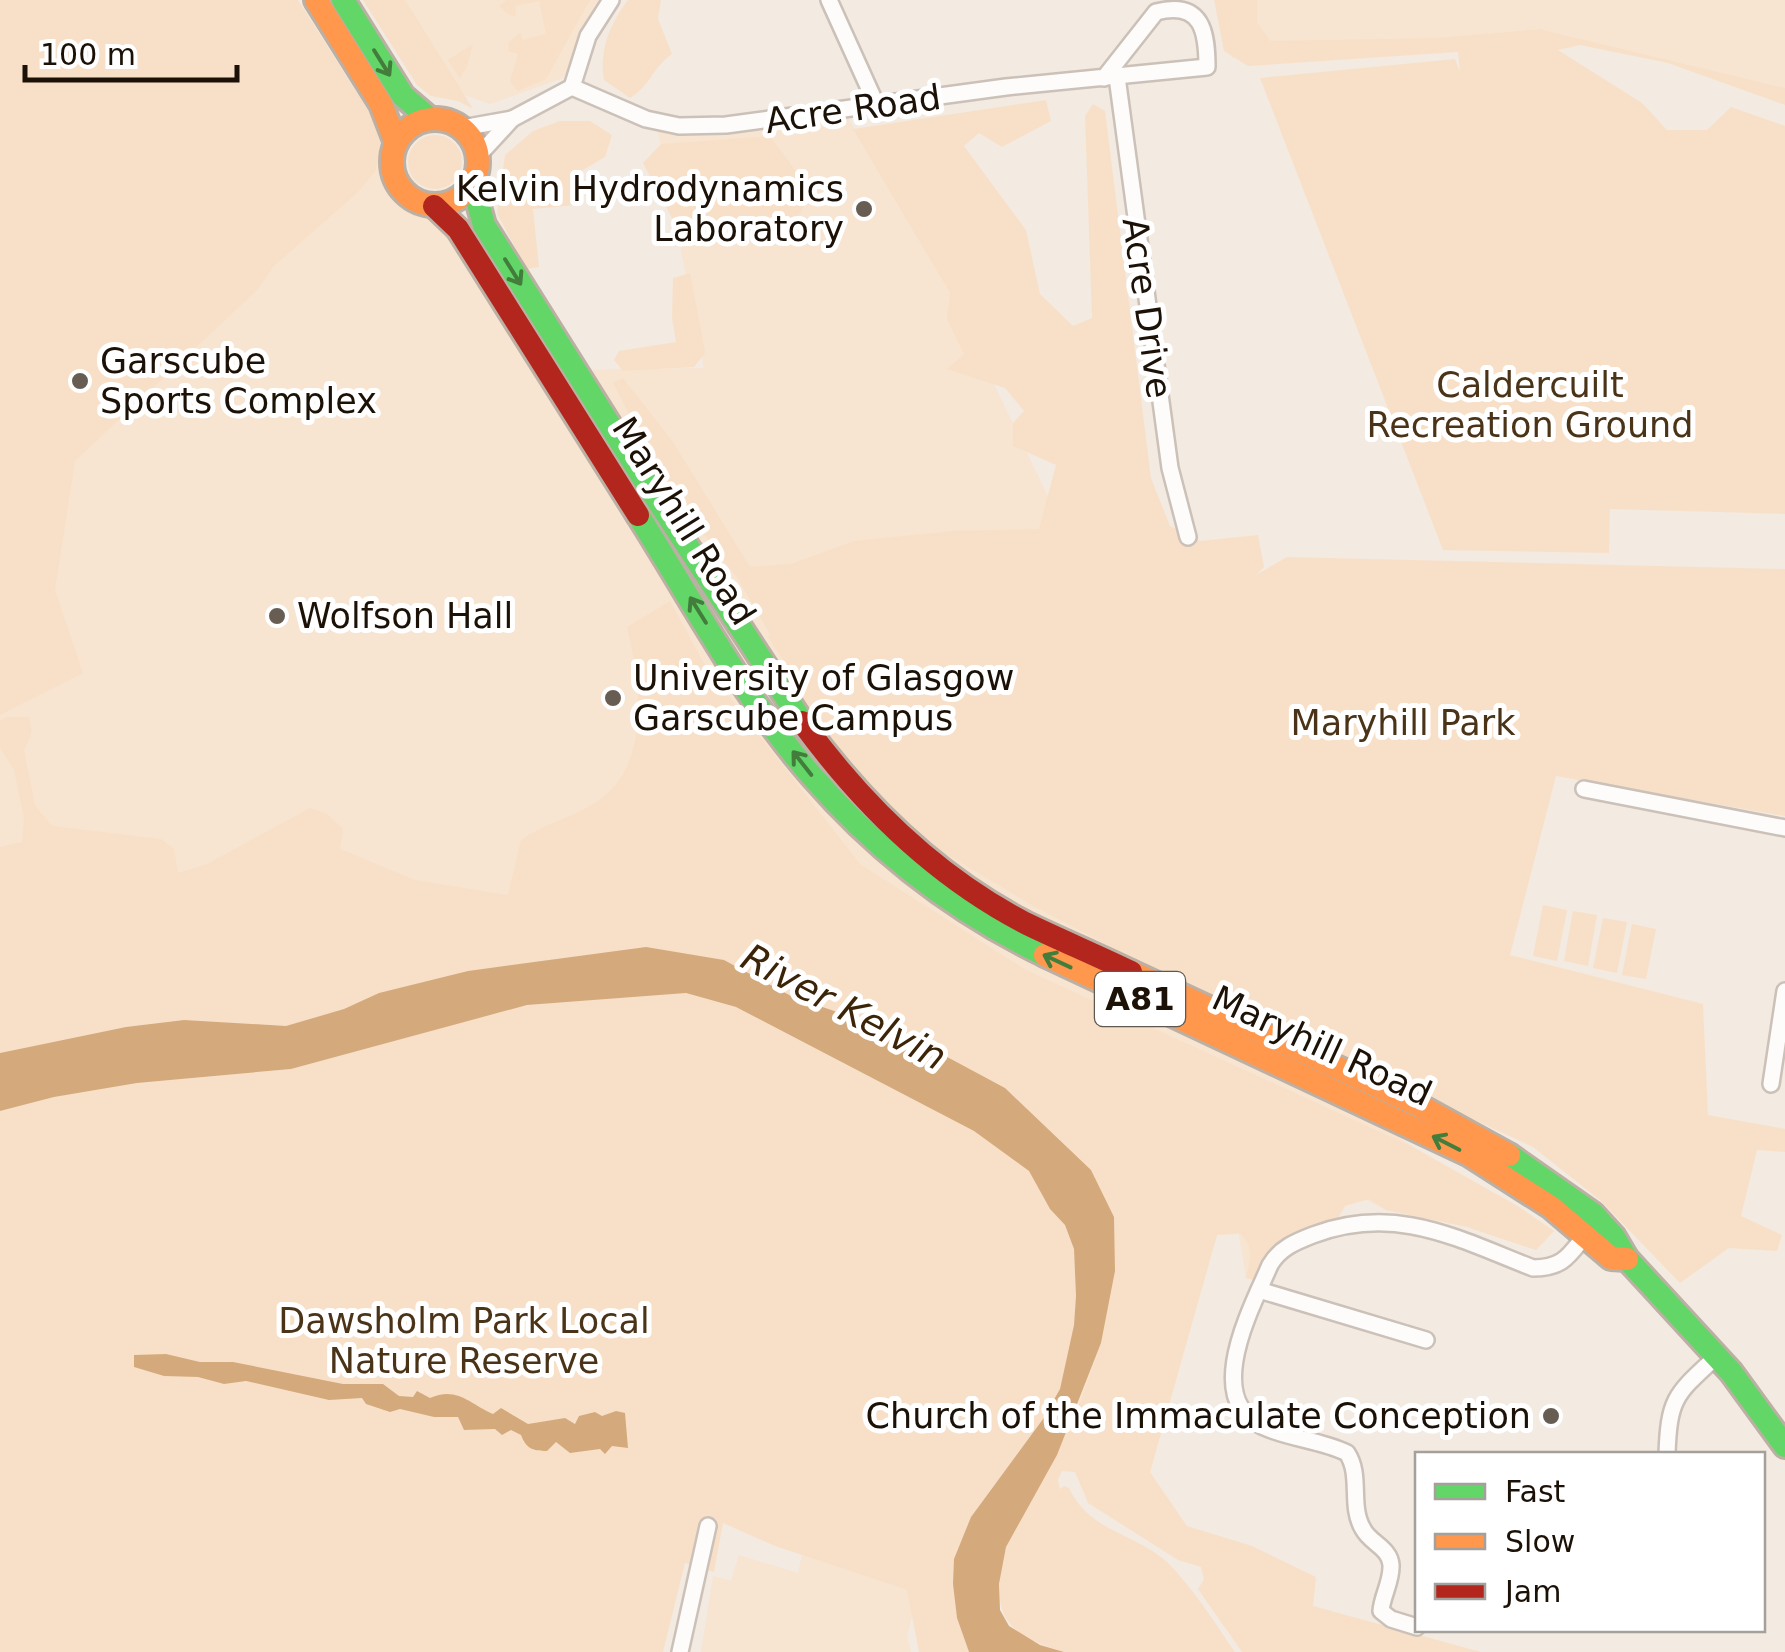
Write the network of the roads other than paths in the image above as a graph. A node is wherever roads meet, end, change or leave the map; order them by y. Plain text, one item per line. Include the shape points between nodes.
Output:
1 (316, 0) edge
2 (343, 0) edge
3 (611, 0) edge
4 (829, 0) edge
5 (1111, 78) junction
6 (572, 87) junction
7 (877, 106) junction
8 (430, 119) junction
9 (512, 119) junction
10 (462, 128) junction
11 (396, 143) junction
12 (478, 156) junction
13 (472, 184) junction
14 (434, 206) junction
15 (1188, 536) dead end
16 (1584, 789) dead end
17 (1785, 828) edge
18 (1785, 991) edge
19 (1195, 1013) junction
20 (1782, 1030) edge
21 (1770, 1084) dead end
22 (1591, 1228) junction
23 (1259, 1290) junction
24 (1426, 1340) dead end
25 (1717, 1356) junction
26 (1785, 1446) edge
27 (1668, 1452) edge
28 (708, 1526) dead end
29 (1415, 1626) edge
30 (680, 1652) edge

1 - 11 main road, A81 via 381,104
2 -> 8 main road via 403,96
3 - 6 street via 588,36
4 - 7 street
5 - 5 street, Acre Road via 1149,19 1166,7 1198,14 1207,67
5 - 7 street, Acre Road
5 - 15 street, Acre Drive via 1170,468
6 - 7 street, Acre Road via 679,126
6 - 9 street
8 - 10 main road
8 - 11 main road via 404,131
9 - 10 street
9 - 12 street
10 - 12 main road
11 - 14 main road, A81 via 396,182 410,198
12 - 13 main road
13 - 14 main road via 449,204
13 -> 19 main road, Maryhill Road / A81 via 484,224 644,482 775,680 862,796 988,901
19 -> 14 main road, Maryhill Road / A81 via 1050,958 976,917 930,887 847,814 749,692 494,284
16 - 17 street
18 - 20 street
19 - 22 main road, Maryhill Road / A81 via 1418,1105 1557,1188
20 - 21 street
22 - 23 street via 1568,1258 1553,1268 1533,1268 1422,1225 1362,1222 1279,1252
22 - 25 main road, Maryhill Road / A81 via 1611,1258 1627,1259
23 - 24 street
23 - 29 street via 1233,1363 1238,1404 1264,1428 1346,1453 1362,1528 1391,1564 1381,1611
25 - 26 main road, Maryhill Road / A81
25 - 27 street via 1675,1399
28 - 30 street

